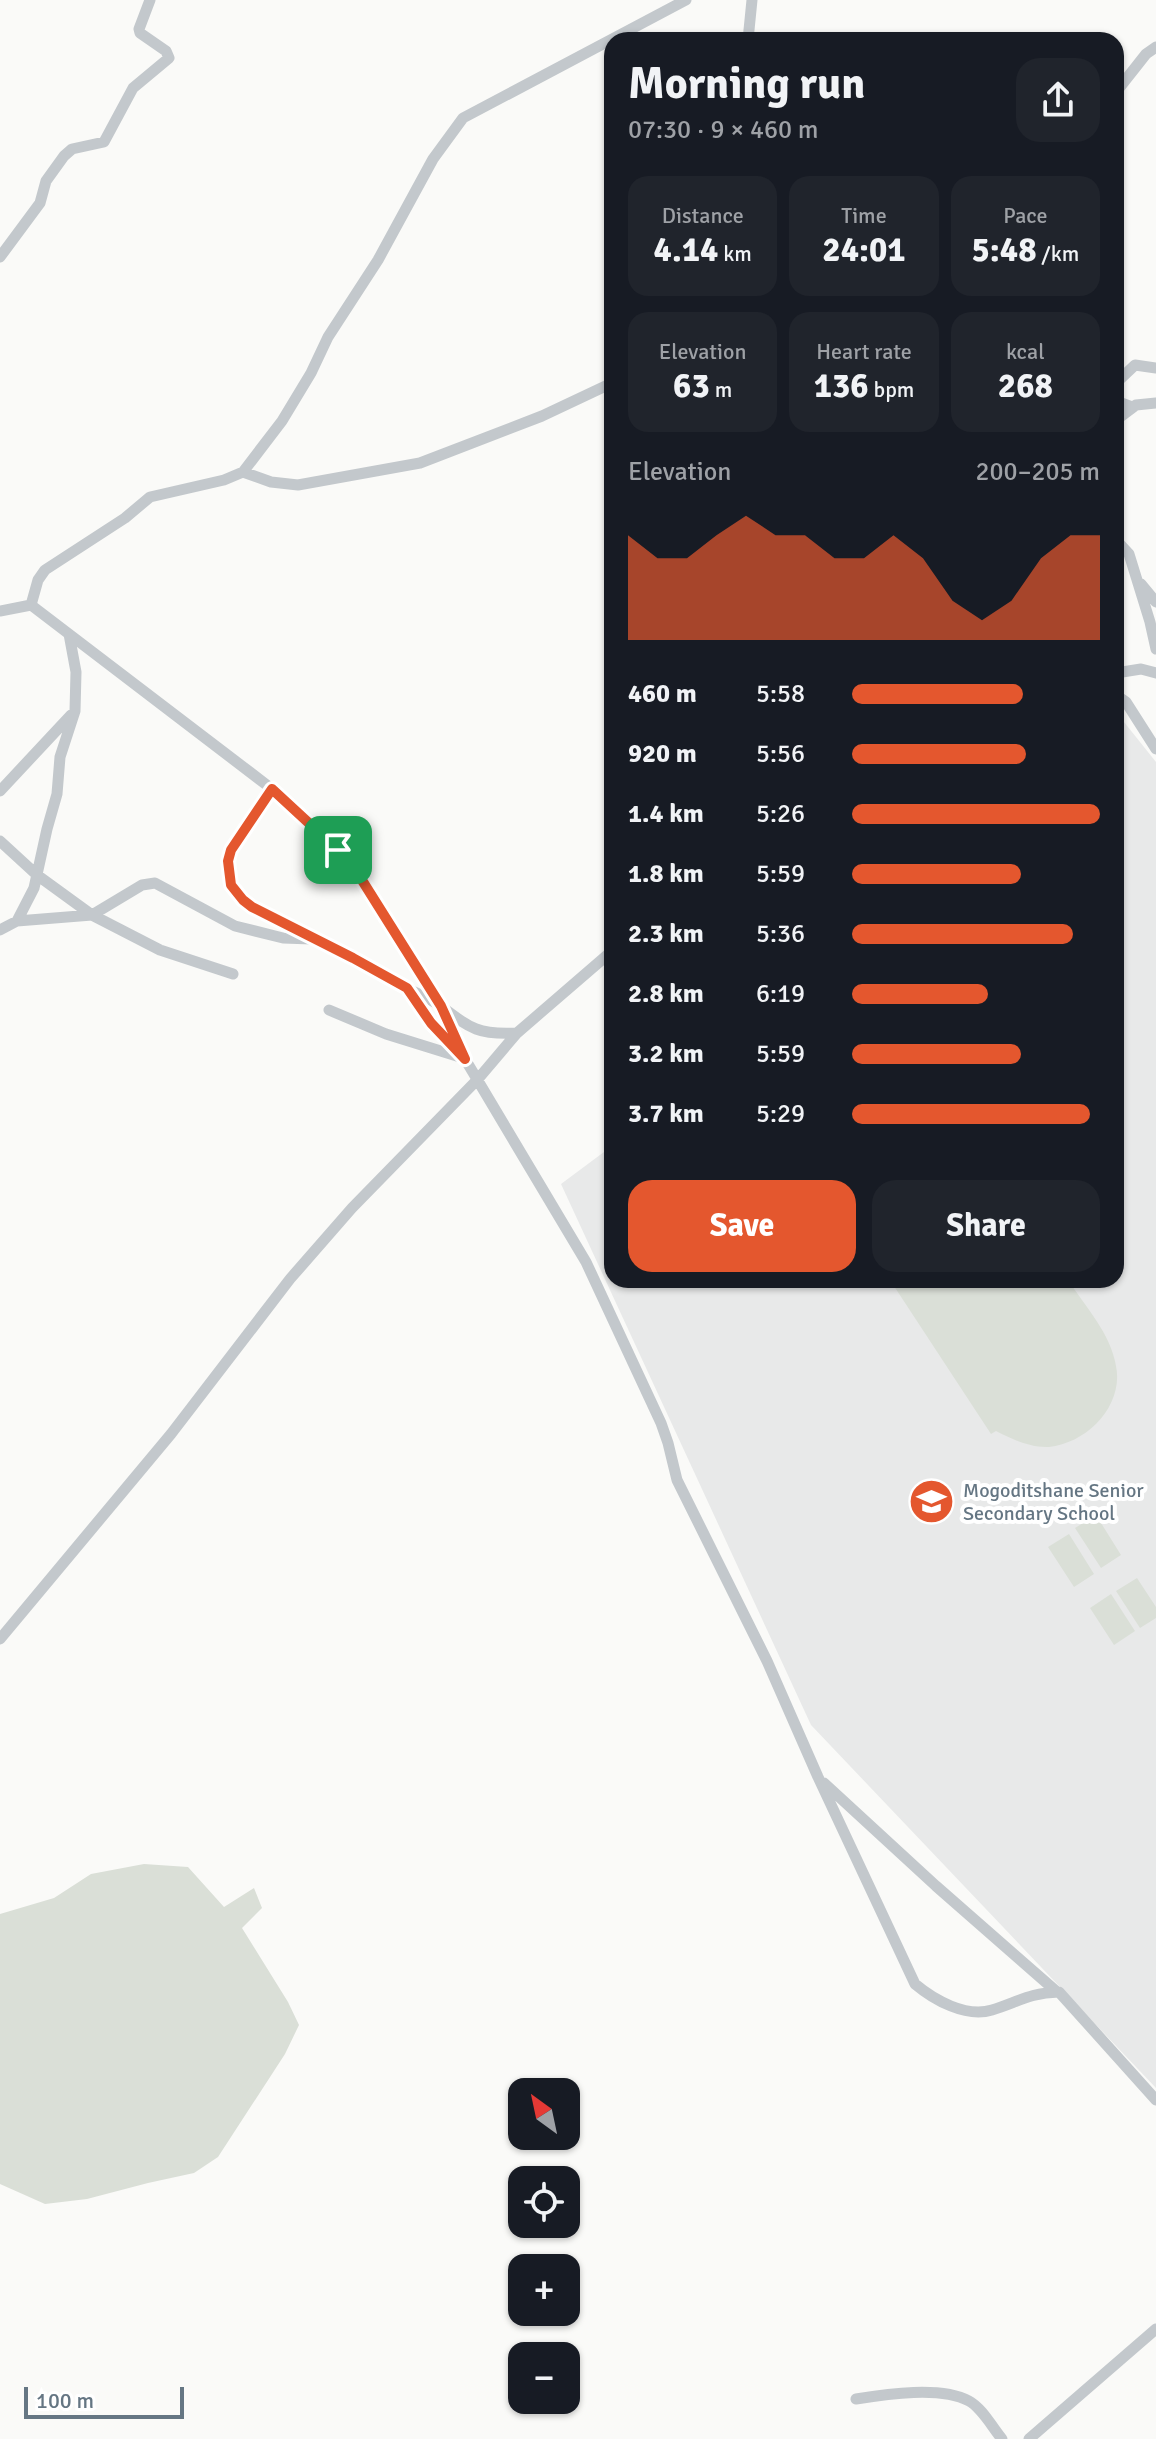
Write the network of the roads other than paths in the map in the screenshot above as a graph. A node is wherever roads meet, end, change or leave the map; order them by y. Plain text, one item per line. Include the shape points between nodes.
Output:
1 (150, 0) edge
2 (686, 0) edge
3 (752, 0) edge
4 (626, 32) edge
5 (749, 32) edge
6 (604, 43) edge
7 (1156, 47) edge
8 (1124, 82) edge
9 (0, 257) edge
10 (1156, 368) edge
11 (1124, 375) edge
12 (604, 387) edge
13 (1156, 403) edge
14 (1124, 404) edge
15 (1132, 407) junction
16 (1124, 414) edge
17 (243, 472) junction
18 (1124, 549) edge
19 (1135, 576) junction
20 (1156, 602) edge
21 (31, 605) junction
22 (0, 611) edge
23 (69, 634) junction
24 (1156, 649) edge
25 (1124, 672) edge
26 (1156, 673) edge
27 (1124, 701) edge
28 (75, 711) junction
29 (1156, 749) edge
30 (272, 789) junction
31 (0, 791) edge
32 (1, 842) edge
33 (37, 875) junction
34 (92, 915) junction
35 (17, 921) junction
36 (0, 930) edge
37 (315, 939) junction
38 (604, 958) edge
39 (233, 974) dead end
40 (407, 988) junction
41 (441, 1006) junction
42 (329, 1010) dead end
43 (517, 1033) junction
44 (462, 1058) junction
45 (478, 1079) junction
46 (0, 1639) edge
47 (818, 1777) junction
48 (1057, 1992) junction
49 (1156, 2100) edge
50 (1156, 2329) edge
51 (856, 2399) dead end
52 (1002, 2439) edge
53 (1029, 2439) edge

1 - 9 street via 140,33 169,58 133,88 104,142 64,156 46,181 40,203
2 - 4 street
3 - 5 street
6 - 17 street via 463,118 433,159 278,428
7 - 8 street
10 - 11 street via 1135,365
12 - 17 street via 420,463 298,485
13 - 15 street
14 - 15 street
15 - 16 street
17 - 21 street via 150,497 45,570
18 - 19 street
19 - 20 street
19 - 24 street
21 - 22 street
21 - 23 street
23 - 28 street via 76,672
23 - 30 street
25 - 26 street
27 - 29 street
28 - 31 street
28 - 33 street via 60,757 57,794
30 - 37 street via 231,850 231,885 252,907
30 - 41 street via 349,863
32 - 33 street
33 - 34 street
33 - 35 street
34 - 35 street
34 - 37 street via 142,885 155,883 235,926 283,938
34 - 39 street via 160,950
35 - 36 street
37 - 40 street
38 - 43 street
40 - 41 street
40 - 44 street
41 - 43 street via 470,1028
41 - 44 street
42 - 44 street
43 - 45 street
44 - 45 street
45 - 46 street via 315,1249 171,1434
45 - 47 street via 586,1262 661,1423 677,1480
47 - 48 street
47 - 48 street via 915,1984 969,2011 989,2012 1024,1996
48 - 49 street
50 - 53 street
51 - 52 street via 935,2393 961,2399 978,2409

